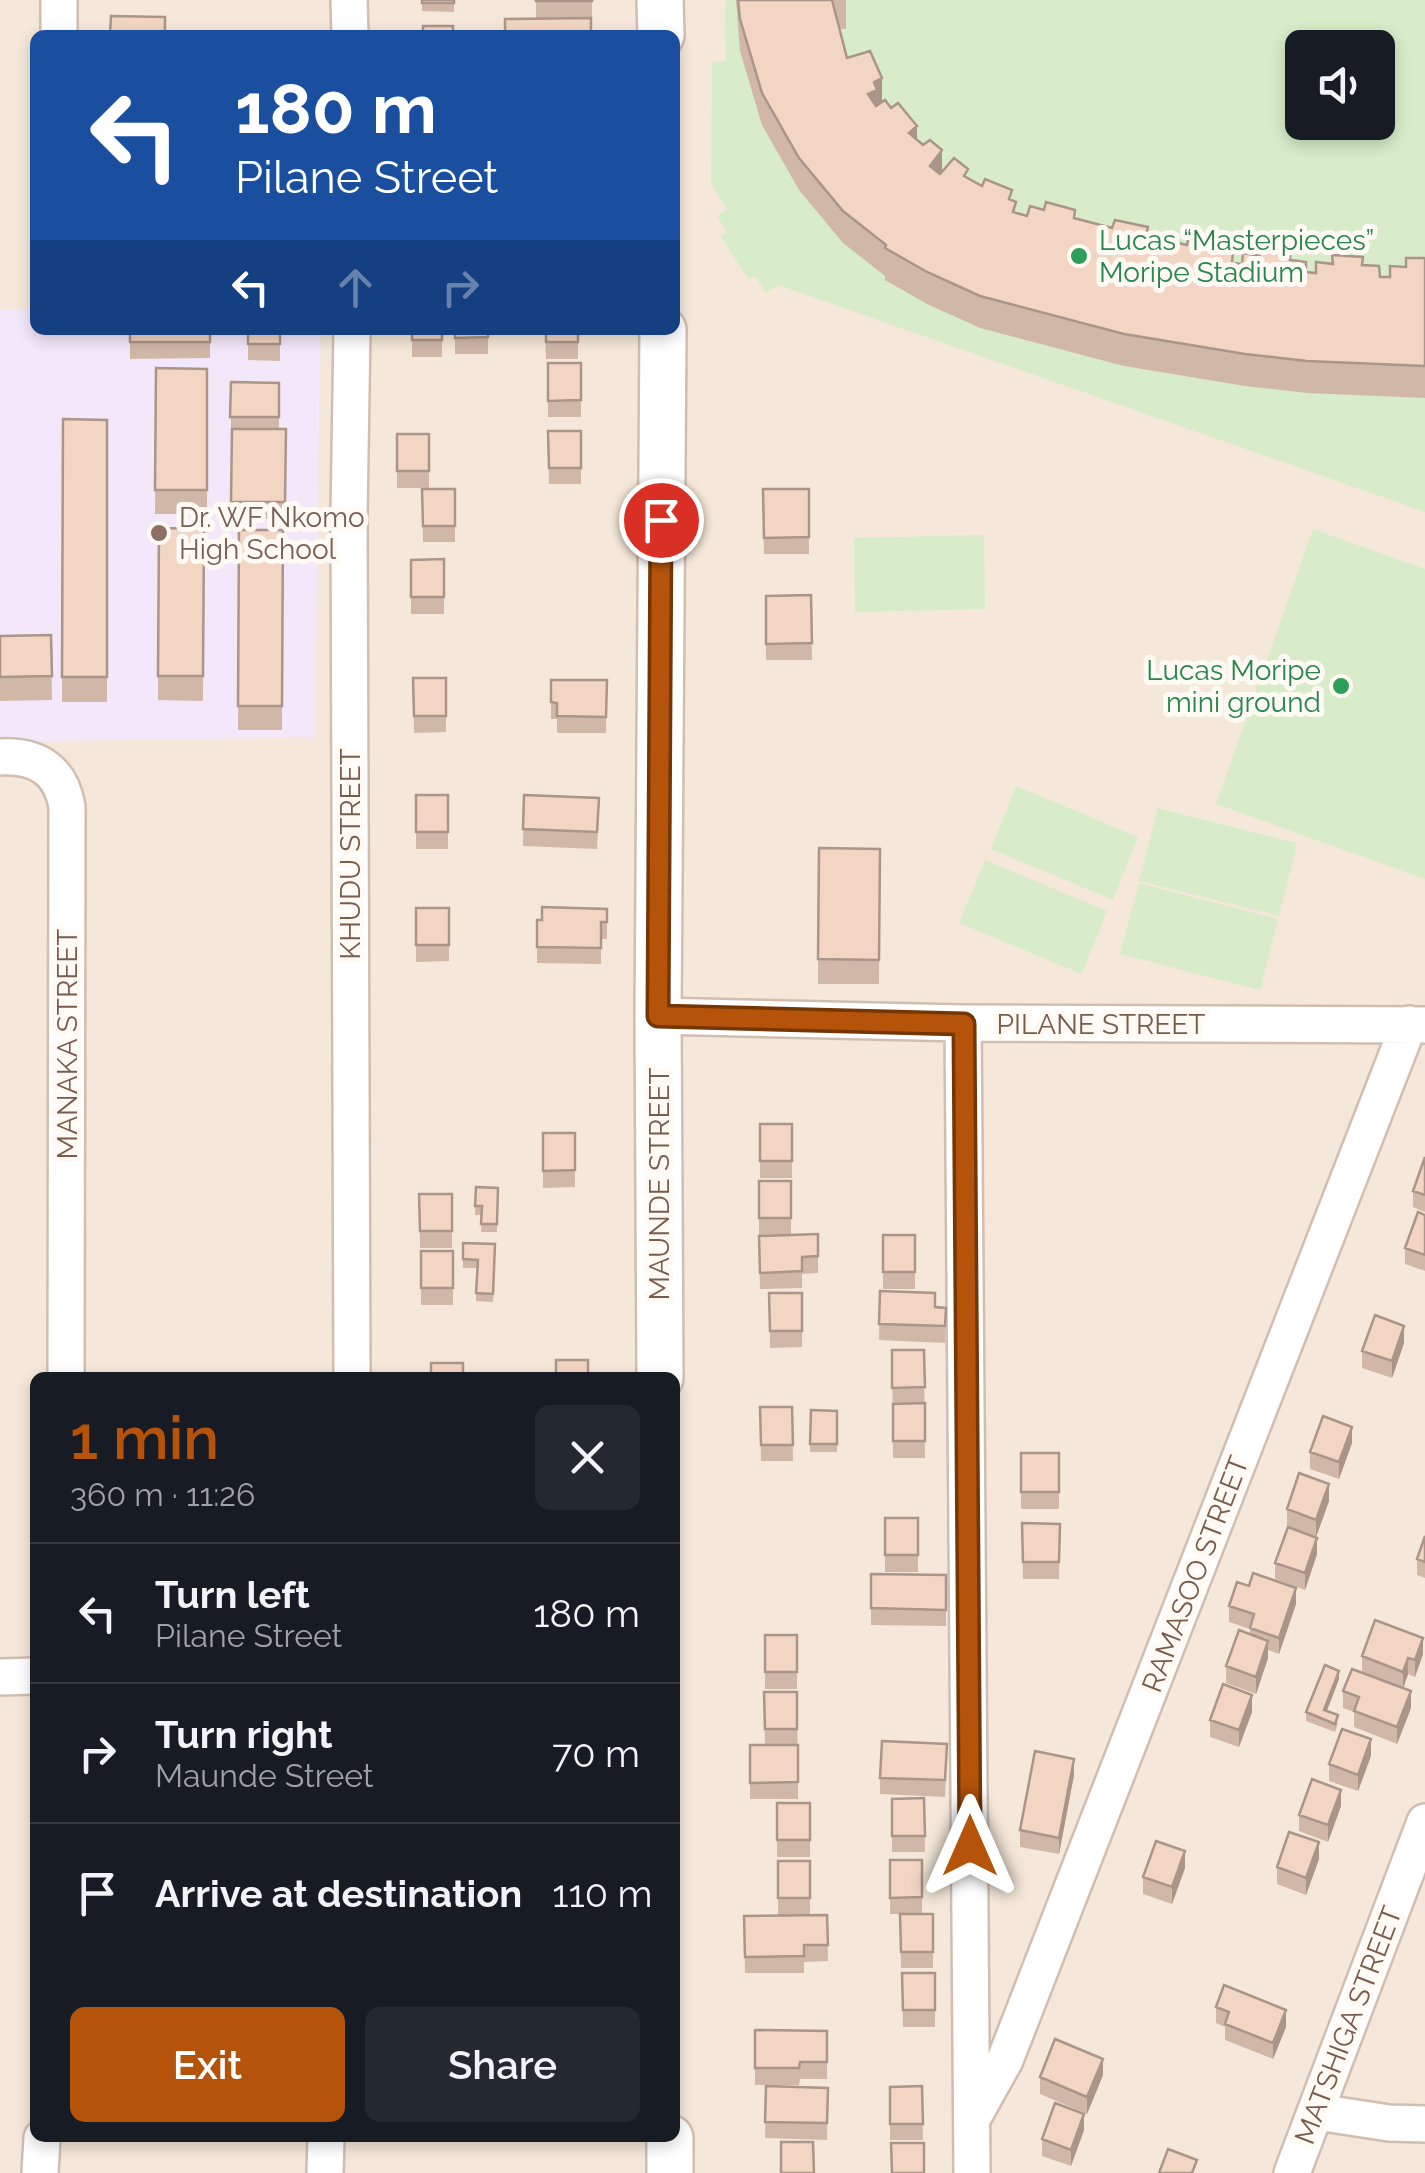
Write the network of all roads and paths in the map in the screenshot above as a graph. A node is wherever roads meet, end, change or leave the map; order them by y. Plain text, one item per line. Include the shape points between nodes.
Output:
1 (59, 0) edge
2 (349, 0) edge
3 (660, 0) edge
4 (60, 30) edge
5 (350, 30) edge
6 (661, 30) edge
7 (352, 335) edge
8 (663, 335) edge
9 (0, 756) edge
10 (658, 1016) junction
11 (964, 1024) junction
12 (1417, 1024) edge
13 (66, 1372) edge
14 (352, 1372) edge
15 (660, 1372) edge
16 (0, 1676) edge
17 (30, 1676) edge
18 (1422, 1834) edge
19 (1318, 2112) junction
20 (972, 2119) junction
21 (1425, 2124) edge
22 (42, 2142) edge
23 (326, 2142) edge
24 (670, 2142) edge
25 (40, 2173) edge
26 (325, 2173) edge
27 (670, 2173) edge
28 (972, 2173) edge
29 (1292, 2173) edge

1 - 4 street
2 - 5 street
3 - 6 street
7 - 14 street, KHUDU STREET
8 - 10 street, MAUNDE STREET
9 - 13 street, MANAKA STREET via 49,767 67,807
10 - 11 street, PILANE STREET
10 - 15 street, MAUNDE STREET
11 - 12 street, PILANE STREET
11 - 20 street
12 - 20 street, RAMASOO STREET via 1005,2060
16 - 17 street
18 - 19 street, MATSHIGA STREET
19 - 21 street
19 - 29 street, MATSHIGA STREET
20 - 28 street
22 - 25 street
23 - 26 street
24 - 27 street

